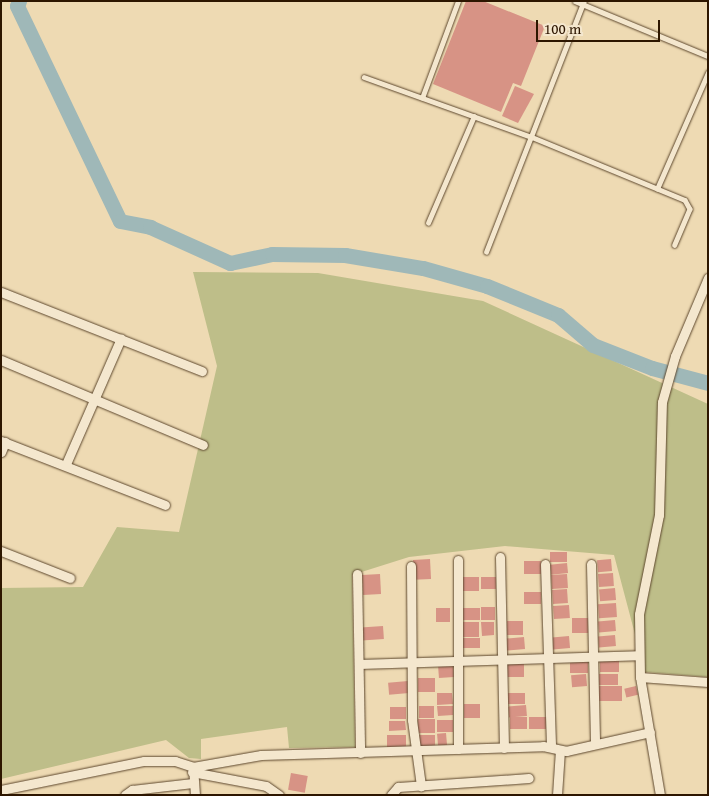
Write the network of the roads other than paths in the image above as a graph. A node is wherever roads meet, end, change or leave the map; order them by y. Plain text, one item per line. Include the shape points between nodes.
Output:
1 (458, 1) edge
2 (575, 1) edge
3 (583, 3) edge
4 (708, 56) edge
5 (708, 73) edge
6 (364, 77) dead end
7 (422, 98) junction
8 (474, 116) junction
9 (532, 137) junction
10 (657, 189) junction
11 (428, 223) dead end
12 (675, 245) dead end
13 (486, 252) dead end
14 (708, 278) edge
15 (1, 292) edge
16 (121, 338) junction
17 (1, 360) edge
18 (202, 371) dead end
19 (95, 396) junction
20 (3, 442) edge
21 (203, 445) dead end
22 (1, 452) edge
23 (66, 464) junction
24 (165, 505) dead end
25 (1, 551) edge
26 (500, 557) dead end
27 (458, 560) dead end
28 (545, 564) dead end
29 (591, 564) dead end
30 (410, 566) dead end
31 (357, 574) dead end
32 (70, 578) dead end
33 (638, 655) junction
34 (592, 656) junction
35 (547, 658) junction
36 (501, 660) junction
37 (457, 661) junction
38 (414, 662) junction
39 (358, 664) junction
40 (640, 677) junction
41 (708, 682) edge
42 (650, 732) junction
43 (595, 743) junction
44 (504, 748) junction
45 (556, 748) junction
46 (458, 749) junction
47 (415, 750) junction
48 (360, 753) junction
49 (192, 770) junction
50 (529, 778) dead end
51 (193, 783) junction
52 (421, 786) junction
53 (1, 790) edge
54 (432, 790) edge
55 (125, 795) edge
56 (195, 795) edge
57 (279, 795) edge
58 (391, 795) edge
59 (558, 795) edge
60 (660, 795) edge

1 - 7 lane
2 - 3 lane
3 - 4 lane
3 - 9 lane
5 - 10 lane
6 - 7 lane
7 - 8 lane
8 - 9 lane
8 - 11 lane
9 - 10 lane
9 - 13 lane
10 - 12 lane via 689,204
14 - 33 street via 675,356 662,402 659,515 639,614
15 - 16 street
16 - 18 street
16 - 19 street
17 - 19 street
19 - 21 street
19 - 23 street
20 - 22 street
20 - 23 street
23 - 24 street
25 - 32 street
26 - 36 street
27 - 37 street
28 - 35 street
29 - 34 street
30 - 38 street
31 - 39 street
33 - 34 street
33 - 40 street
34 - 35 street
34 - 43 street
35 - 36 street
35 - 45 street
36 - 37 street
36 - 44 street
37 - 38 street
37 - 46 street
38 - 39 street
38 - 47 street
39 - 48 street
40 - 41 street
40 - 42 street
42 - 43 street
42 - 60 street
43 - 45 street via 571,751
44 - 45 street
44 - 46 street
45 - 59 street
46 - 47 street
47 - 48 street
47 - 52 street
48 - 49 street via 269,754
49 - 51 street
49 - 53 street via 175,760 144,760
49 - 57 street via 266,786
50 - 54 street
51 - 55 street via 132,790
51 - 56 street
52 - 54 street
52 - 58 street via 398,787

